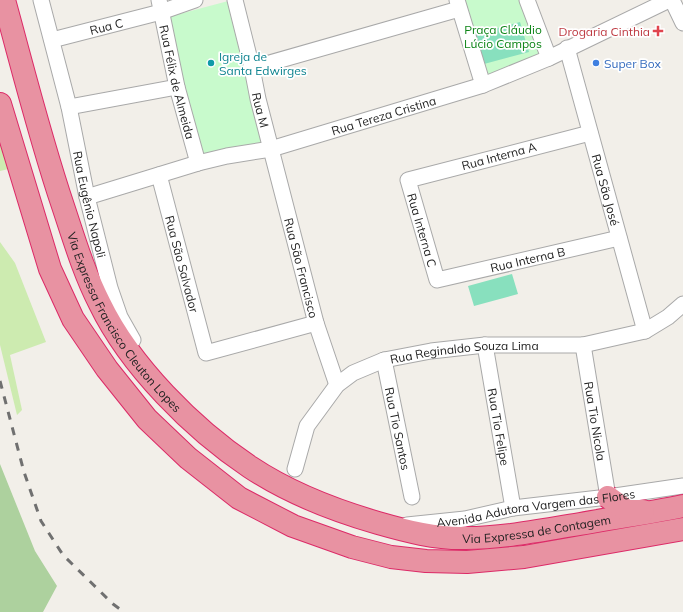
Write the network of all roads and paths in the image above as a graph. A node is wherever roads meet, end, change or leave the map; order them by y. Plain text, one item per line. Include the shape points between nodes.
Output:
1 (4, 0) edge
2 (41, 0) edge
3 (195, 0) edge
4 (235, 0) edge
5 (527, 0) edge
6 (670, 0) edge
7 (458, 5) edge
8 (160, 6) edge
9 (683, 23) edge
10 (52, 40) junction
11 (567, 48) junction
12 (548, 58) junction
13 (252, 68) junction
14 (483, 85) junction
15 (177, 87) junction
16 (0, 104) edge
17 (69, 107) junction
18 (590, 133) junction
19 (271, 149) junction
20 (198, 163) junction
21 (159, 176) junction
22 (408, 180) joint
23 (87, 197) junction
24 (619, 238) junction
25 (437, 280) joint
26 (679, 314) edge
27 (316, 323) junction
28 (645, 331) junction
29 (485, 345) junction
30 (583, 345) junction
31 (384, 360) junction
32 (337, 385) junction
33 (166, 397) junction
34 (295, 469) dead end
35 (683, 486) edge
36 (412, 497) dead end
37 (608, 497) junction
38 (683, 506) edge
39 (513, 508) junction
40 (657, 512) junction
41 (389, 526) junction
42 (683, 529) edge

1 - 33 highway, Via Expressa Francisco Cleuton Lopes via 49,165 79,256 100,304 124,346
2 - 10 street, Rua Eugênio Napoli
3 - 8 street, Rua C
4 - 13 street, Rua M
5 - 12 street
6 - 9 street
6 - 11 street, Rua Tereza Cristina
7 - 13 street
7 - 14 street
8 - 10 street, Rua C
8 - 15 street, Rua Félix de Almeida
10 - 17 street, Rua Eugênio Napoli
11 - 12 street, Rua Tereza Cristina
11 - 18 street, Rua São José
12 - 14 street, Rua Tereza Cristina
13 - 19 street, Rua M
14 - 19 street, Rua Tereza Cristina
15 - 17 street
15 - 20 street, Rua Félix de Almeida
16 - 42 highway, Via Expressa de Contagem via 50,269 73,319 107,369 147,419 188,458 239,498 293,526 352,547 391,557 426,561 467,562 524,557
17 - 23 street, Rua Eugênio Napoli
18 - 22 street, Rua Interna A
18 - 24 street, Rua São José
19 - 20 street, Rua Tereza Cristina
19 - 27 street, Rua São Francisco
20 - 21 street, Rua Tereza Cristina
21 - 23 street, Rua Tereza Cristina
21 - 27 street, Rua São Salvador via 206,353
22 - 25 street, Rua Interna C
23 - 33 street, Rua Eugênio Napoli via 120,317
24 - 25 street, Rua Interna B
24 - 28 street, Rua São José
26 - 28 street, Rua Reginaldo Souza Lima
27 - 32 street, Rua São Francisco
28 - 30 street, Rua Reginaldo Souza Lima
29 - 30 street, Rua Reginaldo Souza Lima
29 - 31 street, Rua Reginaldo Souza Lima
29 - 39 street, Rua Tio Felipe
30 - 37 street, Rua Tio Nicola
31 - 32 street, Rua Reginaldo Souza Lima via 353,373
31 - 36 street, Rua Tio Santos
32 - 34 street, Rua Reginaldo Souza Lima via 307,426
33 - 41 highway, Via Expressa Francisco Cleuton Lopes via 207,434 267,477 302,496 347,514
35 - 37 street, Avenida Adutora Vargem das Flores
37 - 39 street, Avenida Adutora Vargem das Flores
37 - 40 highway via 627,511
38 - 40 highway, Via Expressa de Contagem
39 - 41 street, Avenida Adutora Vargem das Flores via 465,519
40 - 41 highway, Via Expressa de Contagem via 516,534 465,538 426,535

